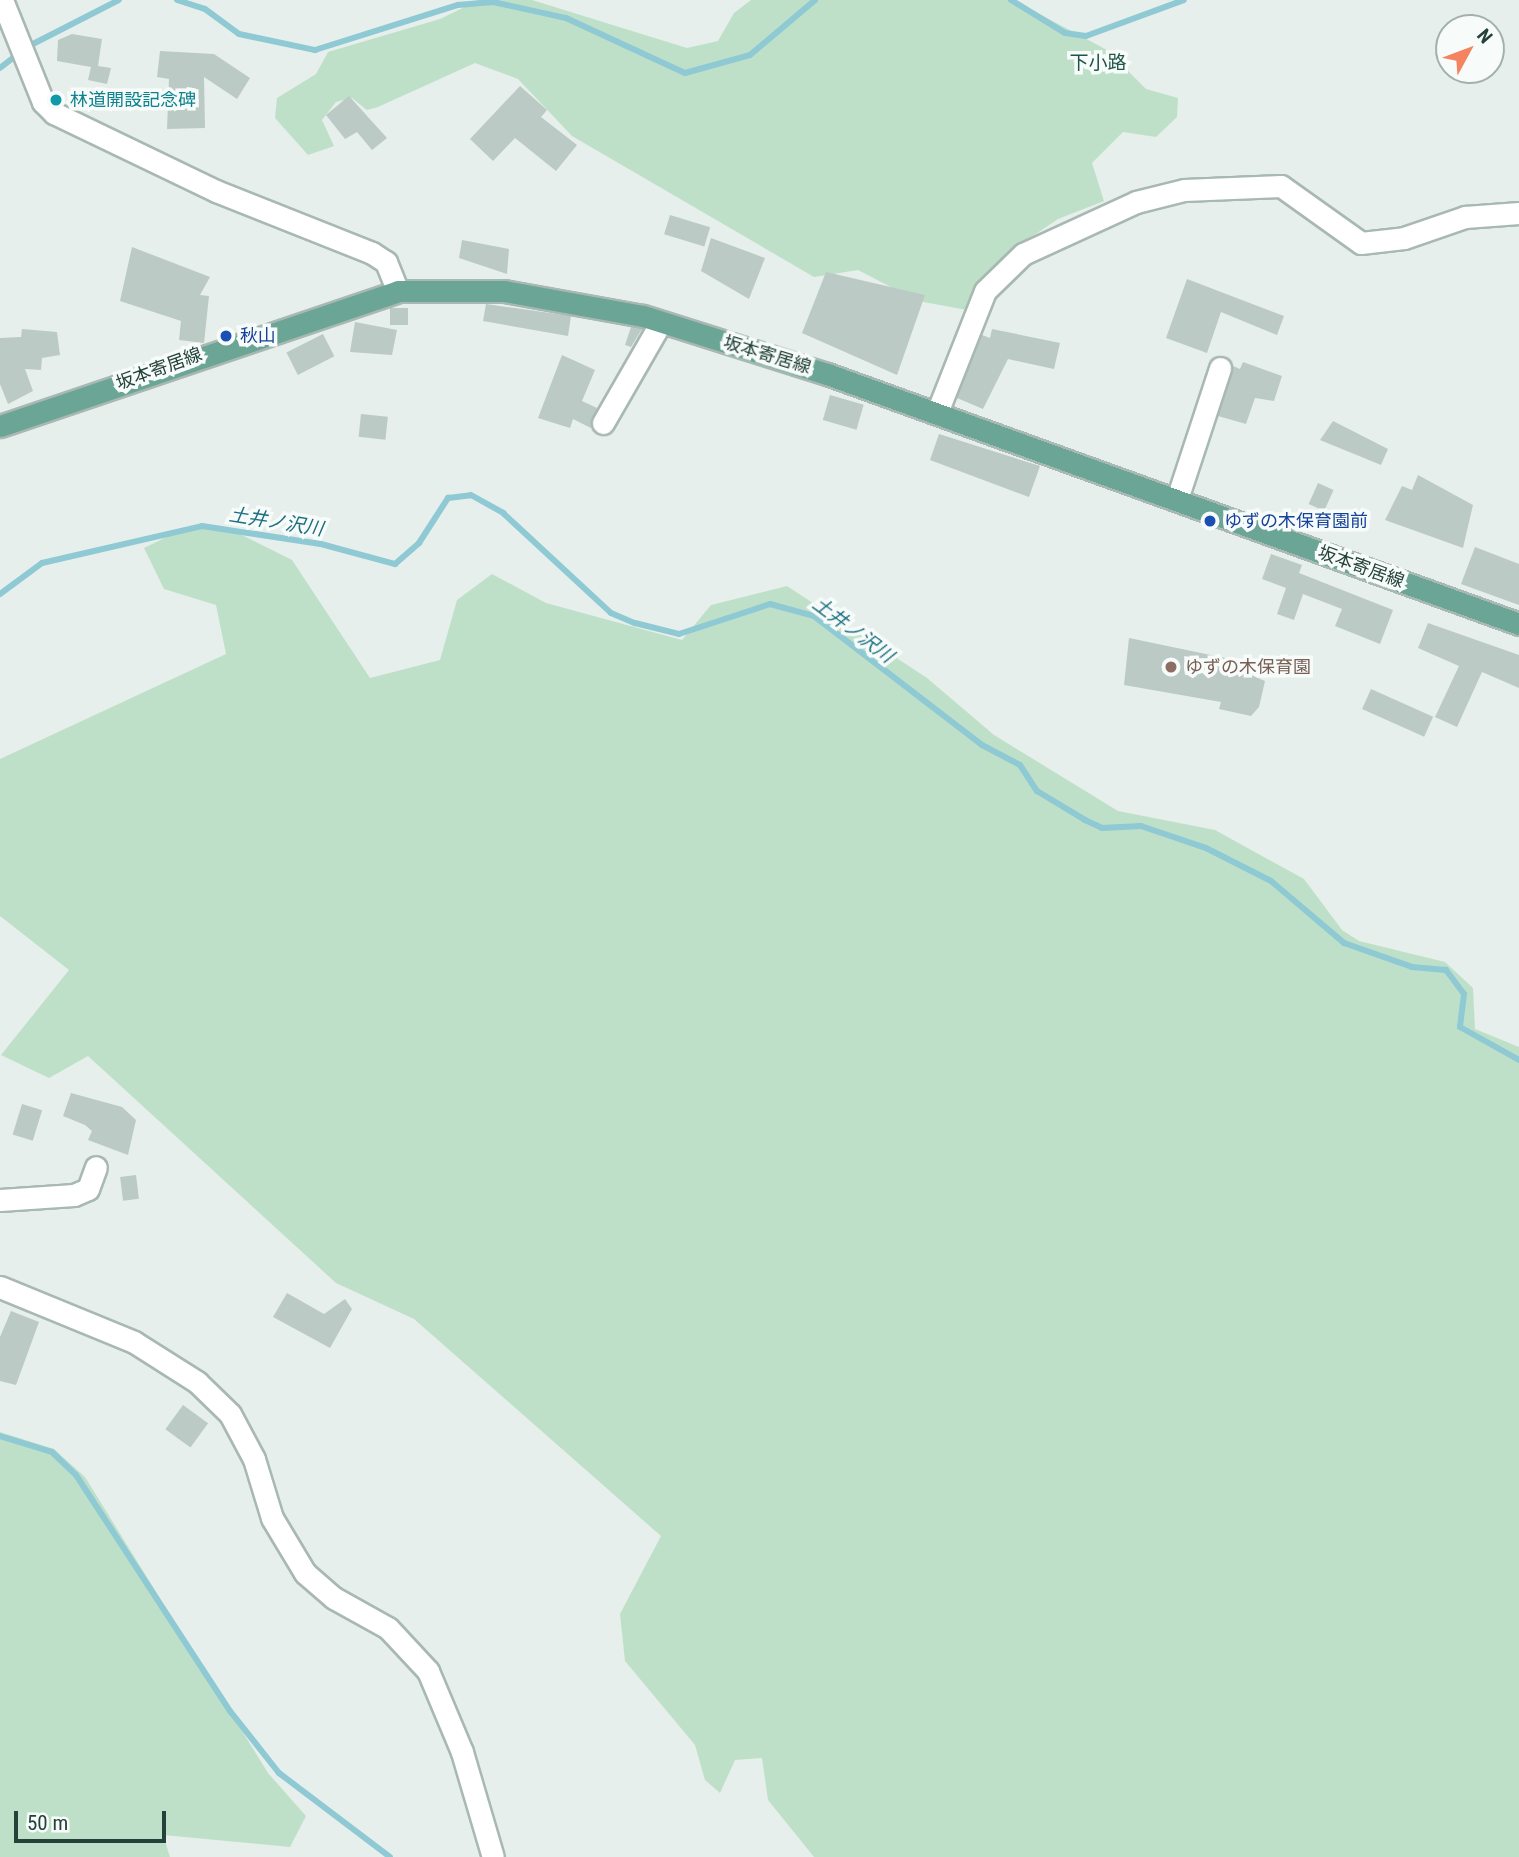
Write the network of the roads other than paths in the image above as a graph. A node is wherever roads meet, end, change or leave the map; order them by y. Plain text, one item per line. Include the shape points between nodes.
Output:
1 (2, 0) edge
2 (1519, 213) edge
3 (398, 291) junction
4 (661, 322) junction
5 (1220, 368) dead end
6 (939, 410) junction
7 (603, 423) dead end
8 (0, 426) edge
9 (1177, 499) junction
10 (1519, 624) edge
11 (96, 1167) dead end
12 (0, 1200) edge
13 (0, 1287) edge
14 (493, 1857) edge

1 - 3 street via 43,102 54,113 216,191 372,253 386,262
2 - 6 street via 1465,217 1404,238 1361,243 1281,187 1184,190 1136,202 1023,254 985,291
3 - 4 main road, 坂本寄居線 via 504,292
3 - 8 main road, 坂本寄居線
4 - 6 main road, 坂本寄居線
4 - 7 street
5 - 9 street
6 - 9 main road, 坂本寄居線
9 - 10 main road, 坂本寄居線
11 - 12 street via 88,1189 74,1195
13 - 14 street via 134,1342 197,1382 230,1414 254,1458 272,1518 305,1573 334,1598 388,1628 428,1671 462,1752

